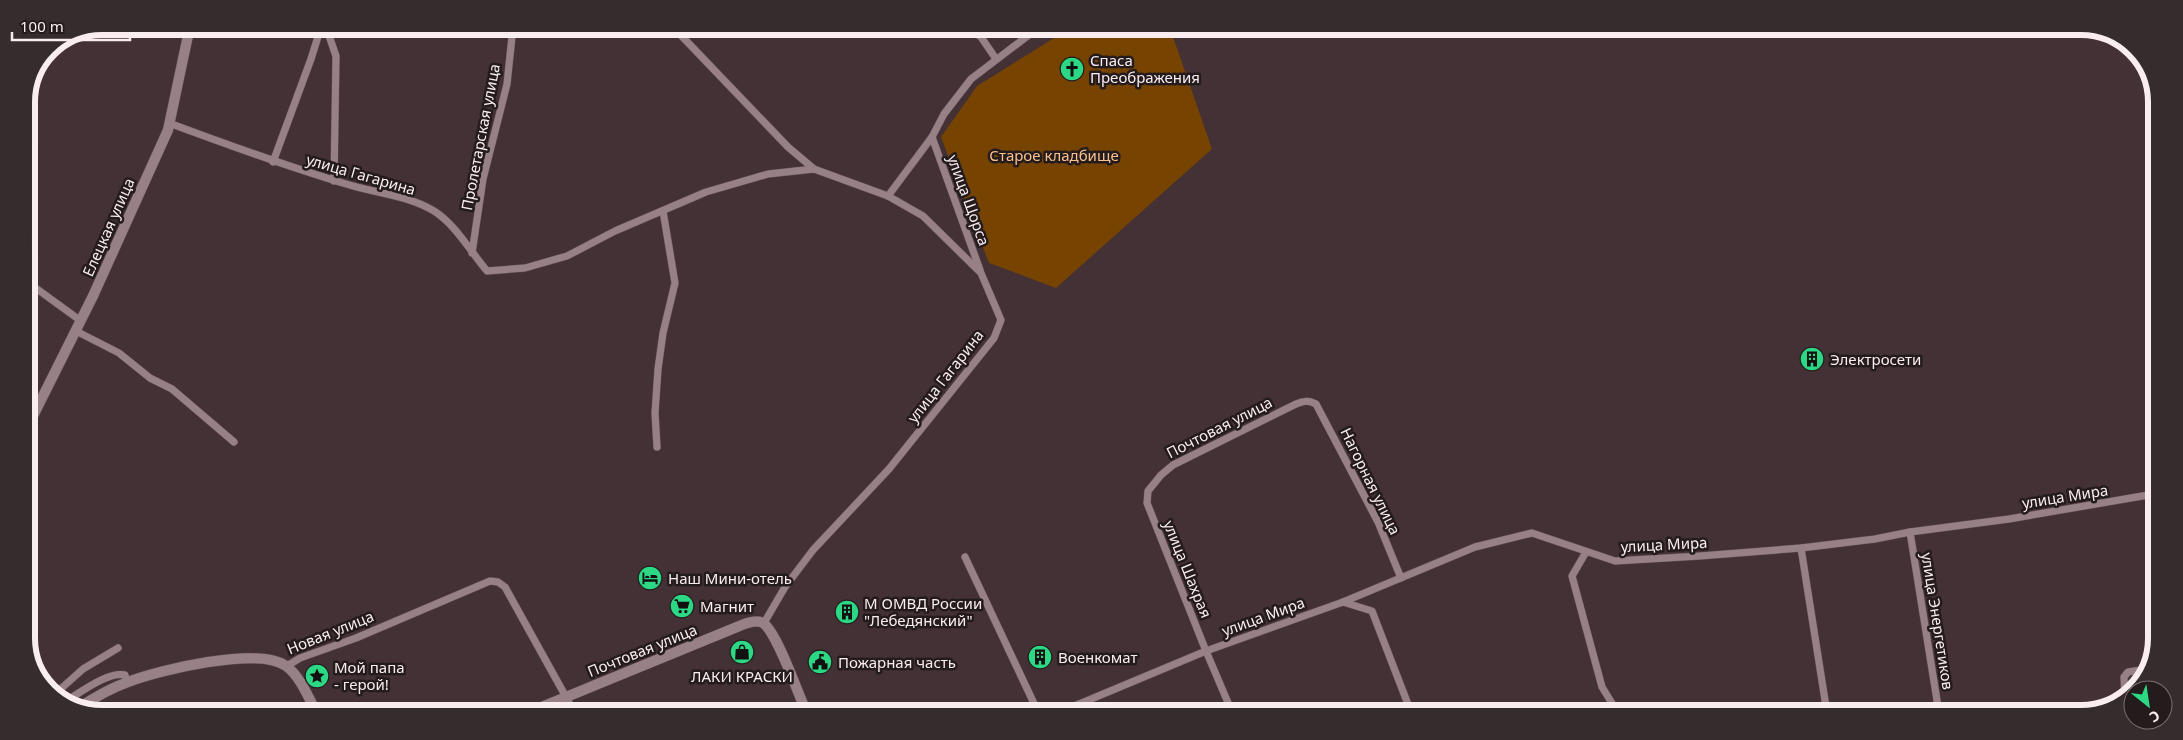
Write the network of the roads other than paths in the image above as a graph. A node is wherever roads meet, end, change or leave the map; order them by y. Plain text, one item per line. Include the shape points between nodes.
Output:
1 (188, 35) edge
2 (318, 35) edge
3 (329, 35) edge
4 (512, 35) edge
5 (681, 35) edge
6 (979, 35) edge
7 (1029, 35) edge
8 (996, 59) junction
9 (169, 123) junction
10 (932, 137) junction
11 (273, 162) junction
12 (814, 169) junction
13 (334, 181) junction
14 (888, 196) junction
15 (663, 211) junction
16 (472, 253) junction
17 (980, 272) junction
18 (35, 287) edge
19 (81, 320) junction
20 (76, 331) junction
21 (1311, 401) joint
22 (35, 412) edge
23 (234, 442) dead end
24 (657, 448) dead end
25 (1148, 491) joint
26 (2148, 495) edge
27 (1910, 532) junction
28 (1801, 548) junction
29 (1586, 552) junction
30 (965, 557) dead end
31 (1401, 578) junction
32 (1343, 602) junction
33 (764, 623) junction
34 (118, 648) dead end
35 (1206, 651) junction
36 (287, 666) junction
37 (2140, 670) edge
38 (2124, 680) edge
39 (127, 682) junction
40 (60, 690) edge
41 (566, 697) junction
42 (71, 698) edge
43 (87, 703) edge
44 (312, 705) edge
45 (547, 705) edge
46 (569, 705) edge
47 (803, 705) edge
48 (1035, 705) edge
49 (1077, 705) edge
50 (1229, 705) edge
51 (1408, 705) edge
52 (1613, 705) edge
53 (1826, 705) edge
54 (1939, 705) edge

1 - 9 main road, Елецкая улица
2 - 11 street
3 - 13 street via 336,56
4 - 16 street, Пролетарская улица via 507,84 484,179
5 - 12 street via 788,147
6 - 8 street
7 - 8 street, улица Щорса
8 - 10 street, улица Щорса via 971,79 944,114
9 - 11 street, улица Гагарина
9 - 19 main road, Елецкая улица
10 - 14 street, улица Щорса
10 - 17 street, улица Щорса
11 - 13 street, улица Гагарина
12 - 14 street, улица Гагарина
12 - 15 street, улица Гагарина via 768,174 706,192
13 - 16 street, улица Гагарина via 391,193 434,211
14 - 17 street, улица Гагарина via 923,216
15 - 16 street, улица Гагарина via 614,231 567,256 525,268 487,271
15 - 24 street via 675,283 658,368
17 - 33 street, улица Гагарина via 1001,320 994,338 889,469 813,550 785,586
18 - 19 street
19 - 20 main road, Елецкая улица
20 - 22 main road, Елецкая улица
20 - 23 street via 119,353 150,378 172,389
21 - 25 street, Почтовая улица via 1304,400 1174,465
21 - 31 street, Нагорная улица via 1316,404 1378,522
25 - 35 street, улица Шахрая via 1147,503
26 - 27 street, улица Мира
27 - 28 street, улица Мира via 1875,540
27 - 54 street, улица Энергетиков
28 - 29 street, улица Мира via 1615,561
28 - 53 street
29 - 31 street, улица Мира via 1532,533 1475,547
29 - 52 street via 1572,576 1602,686
30 - 48 street
31 - 32 street, улица Мира
32 - 35 street, улица Мира
32 - 51 street via 1372,611
33 - 41 main road, Почтовая улица via 737,627
33 - 47 main road via 773,634
34 - 40 street via 83,669
35 - 49 street, улица Мира
35 - 50 street, улица Шахрая
36 - 39 main road, Новая улица via 262,659 230,658
36 - 41 street, Новая улица via 490,581 505,586
36 - 44 main road
37 - 38 street via 2128,672
39 - 42 street via 125,675 119,674 95,683
39 - 43 main road, Новая улица
41 - 45 main road, Почтовая улица
41 - 46 street

